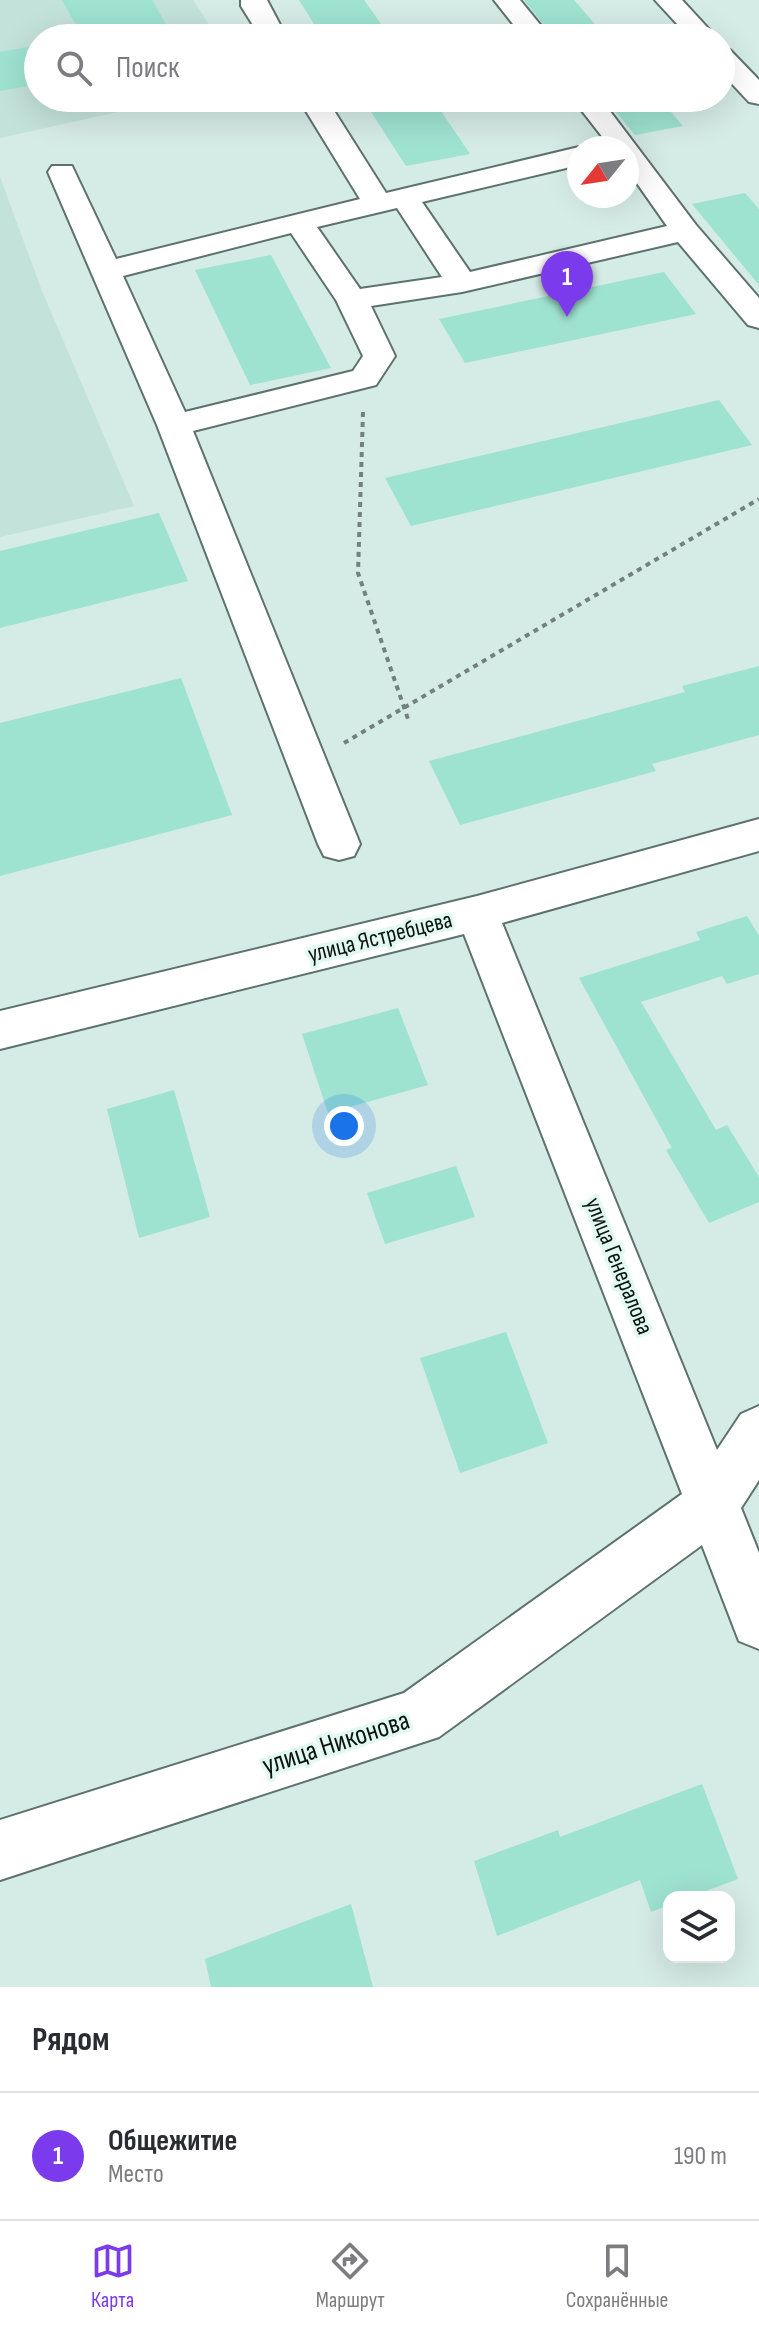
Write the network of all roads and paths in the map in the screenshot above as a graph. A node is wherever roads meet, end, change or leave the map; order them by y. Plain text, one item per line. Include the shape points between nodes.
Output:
1 (254, 0) edge
2 (507, 0) edge
3 (668, 0) edge
4 (265, 24) edge
5 (527, 24) edge
6 (691, 24) edge
7 (735, 59) edge
8 (759, 64) edge
9 (735, 71) edge
10 (759, 96) edge
11 (323, 112) edge
12 (596, 112) edge
13 (613, 136) edge
14 (567, 159) edge
15 (639, 170) edge
16 (62, 172) dead end
17 (391, 200) junction
18 (299, 222) junction
19 (685, 231) junction
20 (105, 271) junction
21 (462, 283) junction
22 (352, 300) junction
23 (759, 318) edge
24 (364, 378) junction
25 (174, 425) junction
26 (759, 499) edge
27 (404, 708) junction
28 (409, 722) dead end
29 (305, 766) junction
30 (759, 835) edge
31 (339, 844) dead end
32 (477, 913) junction
33 (0, 1030) edge
34 (759, 1432) edge
35 (712, 1505) junction
36 (759, 1621) edge
37 (0, 1850) edge

1 - 4 street
2 - 5 street
3 - 6 street
7 - 8 street
9 - 10 street
11 - 17 street
12 - 13 street
14 - 17 street
15 - 19 street
16 - 20 street
17 - 18 street
17 - 21 street
18 - 20 street
18 - 22 street
19 - 21 street
19 - 23 street
20 - 25 street
21 - 22 street
22 - 24 street via 379,356
24 - 25 street
24 - 27 path via 358,573
25 - 29 street
26 - 27 path
27 - 28 path
27 - 29 path
29 - 31 street
30 - 32 street, улица Ястребцева
32 - 33 street, улица Ястребцева
32 - 35 street, улица Генералова
34 - 35 street
35 - 36 street, улица Генералова
35 - 37 street, улица Никонова via 419,1717

